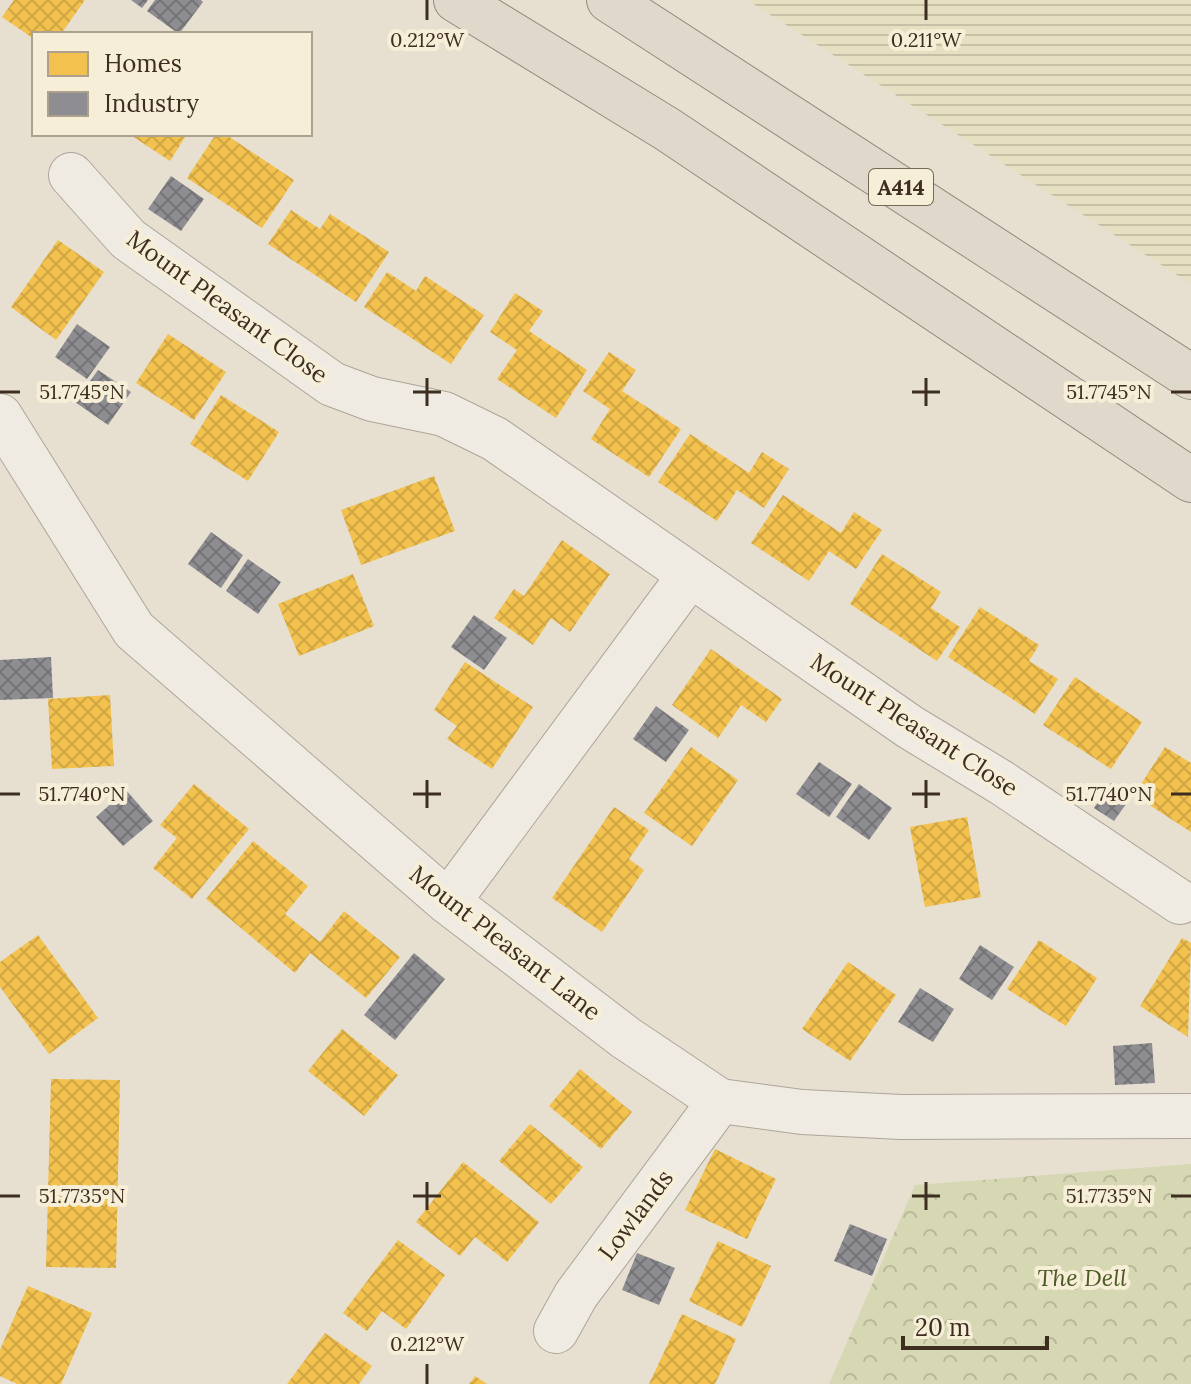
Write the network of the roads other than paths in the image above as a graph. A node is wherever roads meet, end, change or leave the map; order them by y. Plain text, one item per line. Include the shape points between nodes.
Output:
1 (456, 0) edge
2 (609, 0) edge
3 (71, 175) dead end
4 (1191, 377) edge
5 (0, 416) edge
6 (1191, 480) edge
7 (690, 575) junction
8 (448, 902) junction
9 (1180, 902) dead end
10 (720, 1101) junction
11 (1191, 1116) edge
12 (556, 1331) dead end

1 - 6 highway via 667,129
2 - 4 highway, A414
3 - 7 street, Mount Pleasant Close via 128,239 332,384 372,399 444,414 495,439
5 - 8 street, Mount Pleasant Lane via 134,630
7 - 8 street
7 - 9 street, Mount Pleasant Close via 910,727
8 - 10 street, Mount Pleasant Lane via 626,1038
10 - 11 street, Mount Pleasant Lane via 901,1117
10 - 12 street, Lowlands via 576,1295

